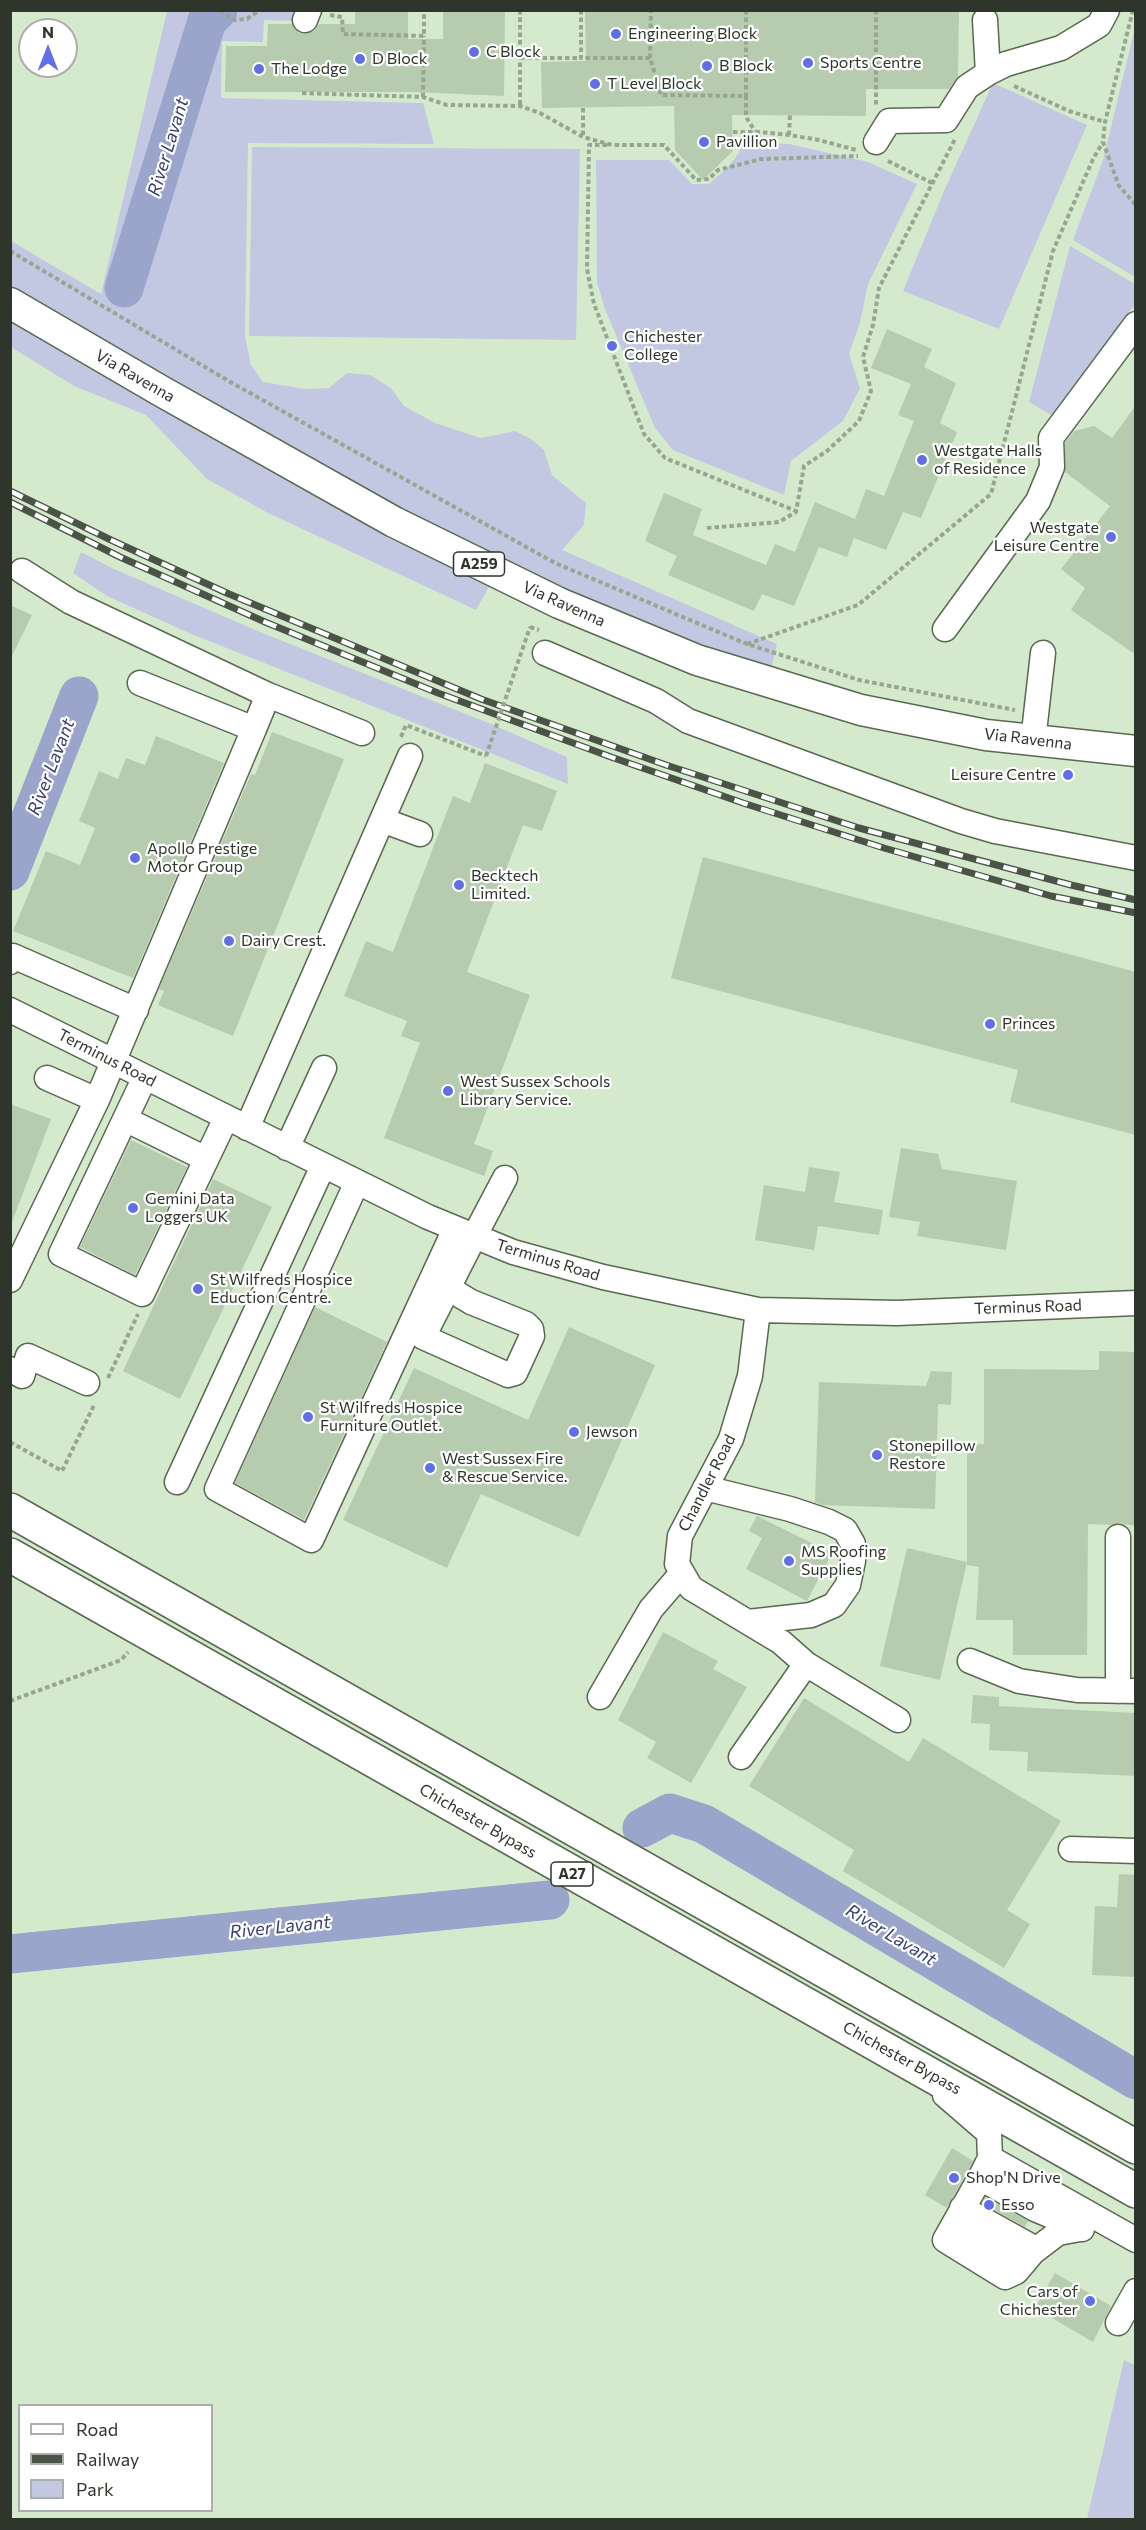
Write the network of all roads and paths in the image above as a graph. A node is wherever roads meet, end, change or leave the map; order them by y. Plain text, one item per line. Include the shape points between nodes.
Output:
1 (220, 10) edge
2 (260, 10) edge
3 (424, 10) edge
4 (520, 10) edge
5 (581, 10) edge
6 (651, 10) edge
7 (746, 10) edge
8 (876, 10) edge
9 (1107, 10) edge
10 (1133, 10) edge
11 (307, 14) edge
12 (985, 20) dead end
13 (424, 36) junction
14 (739, 45) dead end
15 (746, 45) junction
16 (520, 58) junction
17 (581, 58) junction
18 (650, 58) junction
19 (997, 77) junction
20 (302, 93) dead end
21 (746, 96) junction
22 (423, 97) junction
23 (520, 106) junction
24 (583, 108) dead end
25 (790, 115) dead end
26 (1105, 122) junction
27 (733, 132) dead end
28 (755, 132) junction
29 (789, 135) junction
30 (957, 135) dead end
31 (583, 136) junction
32 (1103, 142) junction
33 (612, 145) junction
34 (876, 149) junction
35 (932, 183) junction
36 (1136, 205) edge
37 (10, 251) edge
38 (10, 303) edge
39 (1136, 324) edge
40 (796, 512) junction
41 (707, 528) dead end
42 (22, 571) dead end
43 (530, 627) dead end
44 (945, 629) dead end
45 (747, 644) junction
46 (545, 653) dead end
47 (1043, 653) dead end
48 (140, 683) dead end
49 (268, 695) junction
50 (1034, 727) junction
51 (254, 729) junction
52 (362, 733) dead end
53 (453, 744) dead end
54 (1136, 751) edge
55 (410, 756) dead end
56 (382, 820) junction
57 (420, 834) dead end
58 (1136, 858) edge
59 (10, 962) edge
60 (10, 1010) edge
61 (136, 1010) junction
62 (114, 1062) junction
63 (324, 1068) dead end
64 (145, 1077) junction
65 (47, 1078) dead end
66 (97, 1100) junction
67 (125, 1119) junction
68 (236, 1123) junction
69 (287, 1148) junction
70 (206, 1159) junction
71 (323, 1166) junction
72 (505, 1178) dead end
73 (357, 1182) junction
74 (464, 1233) junction
75 (10, 1280) edge
76 (448, 1288) junction
77 (1136, 1303) edge
78 (758, 1310) junction
79 (10, 1369) edge
80 (87, 1383) dead end
81 (177, 1482) dead end
82 (705, 1488) junction
83 (10, 1510) edge
84 (1118, 1537) dead end
85 (10, 1555) edge
86 (682, 1573) junction
87 (748, 1622) junction
88 (145, 1631) junction
89 (970, 1661) dead end
90 (806, 1664) junction
91 (1127, 1691) edge
92 (600, 1697) dead end
93 (10, 1701) edge
94 (898, 1720) dead end
95 (741, 1757) dead end
96 (1071, 1849) dead end
97 (1136, 1851) edge
98 (903, 2058) junction
99 (1136, 2147) edge
100 (972, 2192) junction
101 (1136, 2192) edge
102 (1080, 2229) junction
103 (1126, 2235) edge
104 (1038, 2249) junction
105 (1136, 2291) edge
106 (1118, 2323) dead end

1 - 2 path via 235,20 247,19
3 - 13 path
4 - 16 path
5 - 17 path
6 - 18 path
7 - 15 path
8 - 34 path
9 - 19 street via 1100,25 1061,48 1006,64
10 - 26 path
11 - 13 path via 342,18 344,34
12 - 19 street
13 - 22 path
14 - 15 path
15 - 21 path
16 - 17 path
16 - 23 path
17 - 18 path
18 - 21 path via 661,95
19 - 26 path via 1069,111
19 - 34 street via 966,87 946,120 889,121
20 - 22 path
21 - 28 path via 746,117
22 - 23 path via 447,105
23 - 31 path
24 - 31 path
25 - 29 path
26 - 32 path
27 - 28 path
28 - 29 path
29 - 34 path
30 - 35 path
31 - 33 path
32 - 36 path via 1119,186
32 - 45 path via 1053,251 991,494 858,604
33 - 34 path via 664,145 696,180 709,179 718,170 761,159
33 - 40 path via 589,145 587,269 594,304 644,434 665,458
34 - 35 path
35 - 40 path via 879,288 863,357 871,391 859,421 827,452 804,466
37 - 45 path via 232,383 555,563
38 - 50 main road, Via Ravenna / A259 via 394,522 559,603 697,660 861,710 986,735
39 - 44 street via 1051,438 1052,467 1038,501
40 - 41 path via 779,522
42 - 49 street via 71,602
43 - 53 path, bridge via 486,756
45 - 50 path via 859,680
46 - 58 street via 656,701 688,721 961,821
47 - 50 street
48 - 51 street
49 - 51 street
49 - 52 street
50 - 54 main road, Via Ravenna
51 - 61 street
55 - 56 street
56 - 57 street
56 - 68 street
59 - 61 street via 13,956
60 - 62 street, Terminus Road
61 - 62 street
62 - 64 street, Terminus Road
62 - 66 street
63 - 69 street
64 - 67 street
64 - 68 street, Terminus Road
65 - 66 street
66 - 75 street
67 - 70 street
67 - 70 street via 61,1254 142,1294
68 - 69 street, Terminus Road
68 - 70 street
69 - 71 street, Terminus Road
71 - 73 street, Terminus Road
71 - 81 street
72 - 74 street
73 - 74 street, Terminus Road
73 - 74 street via 217,1489 311,1540
74 - 76 street
74 - 78 street, Terminus Road via 513,1252 603,1277
76 - 76 street via 423,1337 508,1376 515,1373 532,1336 531,1329
77 - 78 street, Terminus Road via 897,1312
78 - 82 street, Chandler Road via 750,1376 731,1439
79 - 80 street via 22,1376 28,1356
82 - 86 street, Chandler Road via 680,1536 677,1564
82 - 87 street via 829,1522 845,1530 853,1544 848,1585 834,1605 811,1615
83 - 99 highway, A27
84 - 91 street
85 - 88 highway, Chichester Bypass / A27
86 - 87 street via 691,1588
86 - 92 street via 651,1609
87 - 90 street via 781,1642
88 - 93 path via 121,1660
88 - 98 highway, Chichester Bypass / A27
89 - 91 street via 1019,1681 1077,1690
90 - 94 street
90 - 95 street
96 - 97 street
98 - 100 street via 988,2133
98 - 101 highway, Chichester Bypass / A27
100 - 102 street via 1035,2209
100 - 103 street
100 - 104 street
100 - 104 street via 945,2240 1005,2277 1017,2272
102 - 103 street
102 - 104 street via 1058,2233
105 - 106 street

